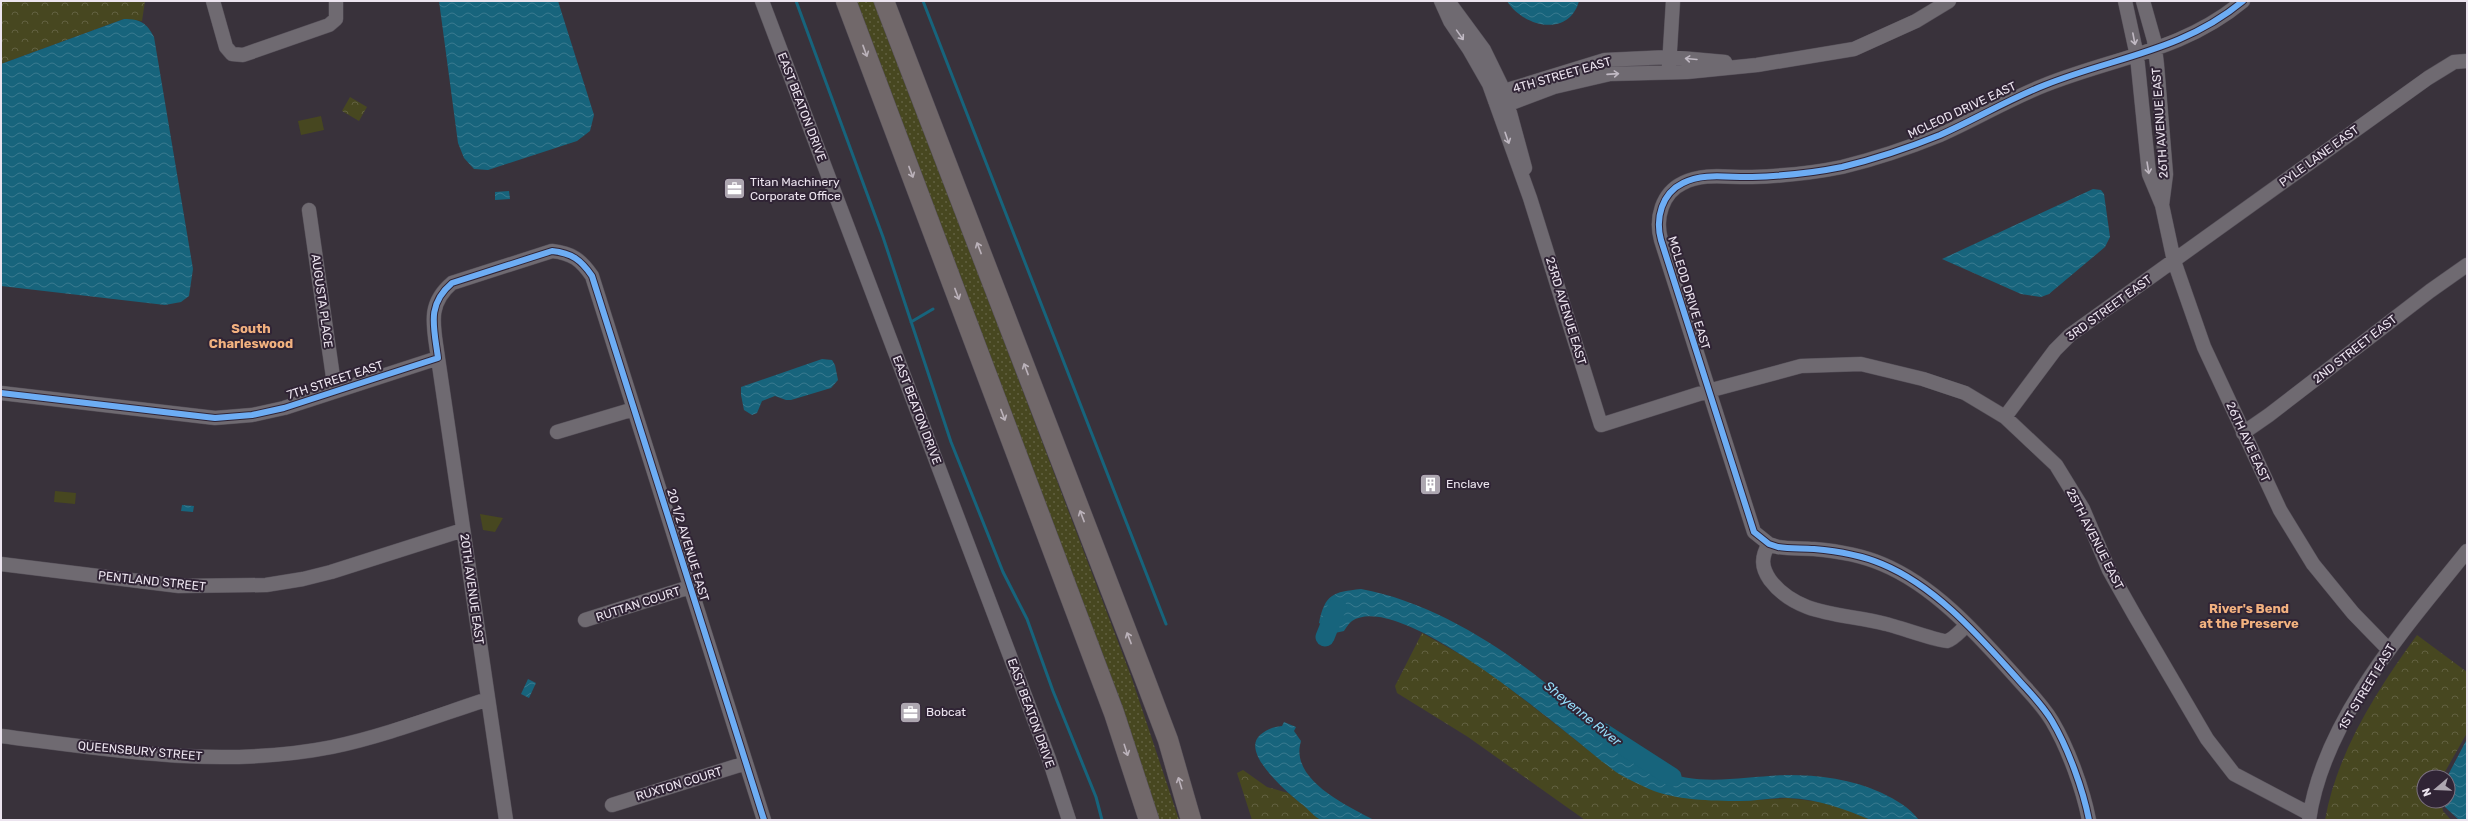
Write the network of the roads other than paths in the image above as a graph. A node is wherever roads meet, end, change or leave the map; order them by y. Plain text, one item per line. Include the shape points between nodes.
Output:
1 (213, 1) edge
2 (336, 1) edge
3 (762, 1) edge
4 (845, 1) edge
5 (884, 1) edge
6 (1441, 1) edge
7 (1448, 1) edge
8 (1673, 1) edge
9 (1949, 1) edge
10 (2125, 1) edge
11 (2143, 1) edge
12 (2244, 1) edge
13 (2155, 50) junction
14 (2137, 56) junction
15 (1669, 57) junction
16 (2467, 61) edge
17 (1757, 65) junction
18 (1668, 72) junction
19 (1503, 99) junction
20 (2162, 205) junction
21 (309, 210) dead end
22 (2174, 261) junction
23 (2467, 265) edge
24 (438, 358) junction
25 (335, 391) junction
26 (1708, 391) junction
27 (1, 393) edge
28 (634, 409) junction
29 (2005, 417) junction
30 (1602, 425) joint
31 (557, 432) dead end
32 (2243, 433) junction
33 (463, 530) junction
34 (1769, 544) junction
35 (2467, 551) edge
36 (1, 564) edge
37 (690, 587) junction
38 (585, 620) dead end
39 (1966, 626) junction
40 (2388, 649) junction
41 (488, 699) junction
42 (1, 736) edge
43 (746, 763) junction
44 (612, 805) dead end
45 (2310, 817) edge
46 (506, 820) edge
47 (764, 820) edge
48 (1069, 820) edge
49 (1149, 820) edge
50 (1192, 820) edge
51 (2089, 820) edge

1 - 2 street via 226,47 232,54 243,55 329,25 336,19
3 - 48 street, EAST BEATON DRIVE
4 -> 49 highway via 1112,705
50 -> 5 highway via 1168,740 1146,681
6 -> 19 street, 23RD AVENUE EAST via 1450,21
7 - 19 street, 23RD AVENUE EAST via 1484,50
8 - 15 street
9 - 17 street, 4TH STREET EAST via 1916,21 1854,49
10 -> 14 street, 26TH AVENUE EAST
11 - 13 street, 26TH AVENUE EAST
12 - 13 street, MCLEOD DRIVE EAST via 2229,13 2185,38
13 - 14 street, MCLEOD DRIVE EAST
13 - 20 street, 26TH AVENUE EAST via 2166,174
14 -> 20 street, 26TH AVENUE EAST via 2148,174
14 - 26 street, MCLEOD DRIVE EAST via 2049,83 1940,134 1884,156 1812,172 1753,177 1699,177 1682,183 1668,195 1662,206 1659,232
17 -> 15 street, 4TH STREET EAST
15 - 18 street
15 - 19 street, 4TH STREET EAST via 1605,60
16 - 22 street, PYLE LANE EAST via 2454,62 2428,78
17 - 18 street, 4TH STREET EAST
19 -> 18 street, 4TH STREET EAST via 1610,74
19 - 30 street, 23RD AVENUE EAST via 1521,148 1530,198
20 - 22 street, 26TH AVE EAST
21 - 25 street, AUGUSTA PLACE
22 - 29 street, 3RD STREET EAST via 2063,341
22 - 32 street, 26TH AVE EAST via 2204,348
23 - 32 street, 2ND STREET EAST
24 - 25 street, 7TH STREET EAST
24 - 28 street, 20 1/2 AVENUE EAST via 433,324 434,305 441,292 452,283 552,251 568,252 582,262 592,276
24 - 33 street, 20TH AVENUE EAST
25 - 27 street, 7TH STREET EAST via 284,408 252,415 215,418
26 - 29 street, 25TH AVENUE EAST via 1801,366 1861,364 1923,379 1965,393
26 - 30 street, 25TH AVENUE EAST
26 - 34 street, MCLEOD DRIVE EAST via 1750,523 1754,532
28 - 31 street
28 - 37 street, 20 1/2 AVENUE EAST
29 - 45 street, 25TH AVENUE EAST via 2056,465 2083,509 2109,570 2135,616 2208,739 2234,774
32 - 40 street, 26TH AVE EAST via 2280,510 2313,564 2353,614
33 - 36 street, PENTLAND STREET via 331,572 266,585 179,586
33 - 41 street, 20TH AVENUE EAST
34 - 39 street via 1784,548 1858,555 1882,564 1914,581 1942,602
34 - 39 street via 1763,553 1762,563 1766,573 1777,589 1793,602 1808,609 1882,622 1916,631 1936,640 1946,641
35 - 40 street, 1ST STREET EAST
37 - 38 street, RUTTAN COURT
37 - 43 street, 20 1/2 AVENUE EAST
39 - 51 street via 2025,688 2052,721 2086,804
40 - 45 street, 1ST STREET EAST via 2356,700 2336,740 2319,782
41 - 42 street, QUEENSBURY STREET via 375,737 331,747 234,758 181,757
41 - 46 street, 20TH AVENUE EAST
43 - 44 street, RUXTON COURT
43 - 47 street, 20 1/2 AVENUE EAST

